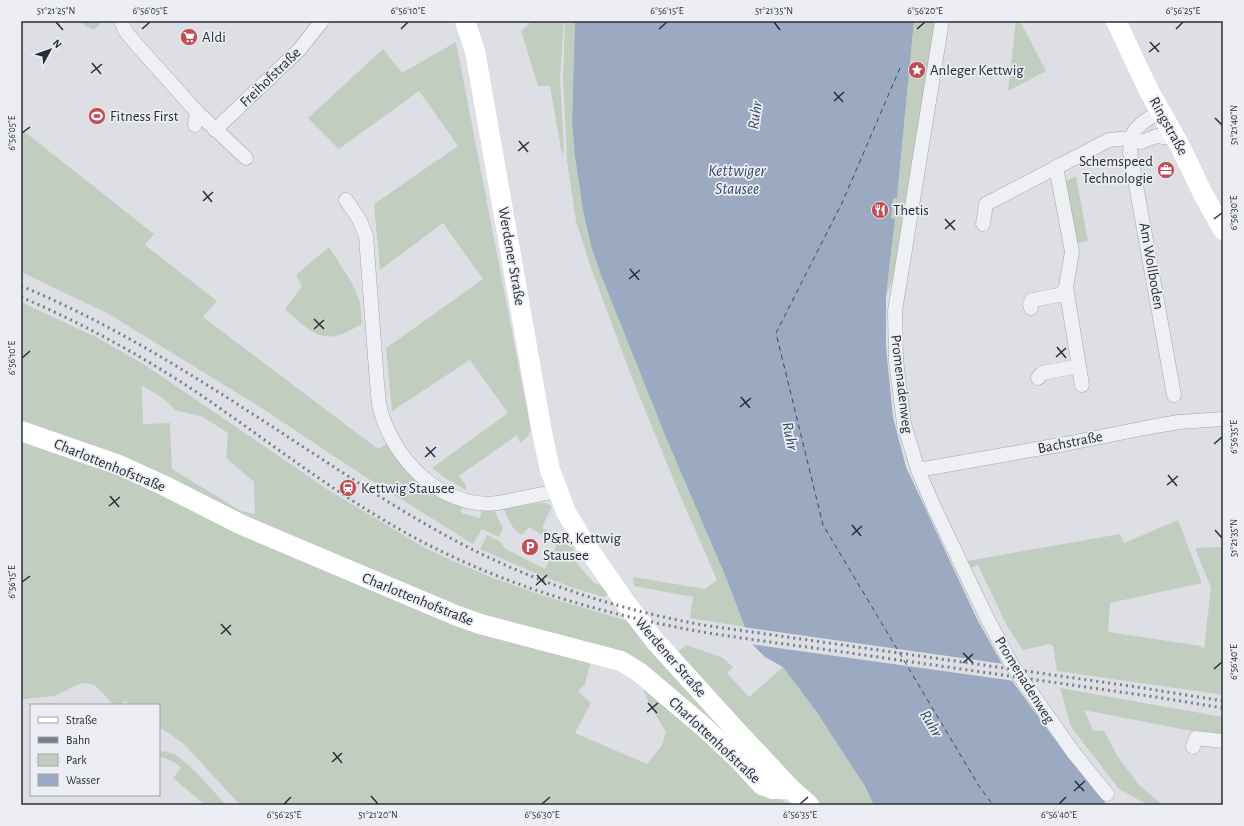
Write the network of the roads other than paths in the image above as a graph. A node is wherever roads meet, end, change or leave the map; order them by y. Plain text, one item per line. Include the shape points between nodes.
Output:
1 (121, 21) edge
2 (322, 21) edge
3 (465, 21) edge
4 (942, 21) edge
5 (1116, 21) edge
6 (1161, 111) junction
7 (215, 130) junction
8 (1131, 138) junction
9 (1180, 146) junction
10 (246, 158) dead end
11 (1056, 167) junction
12 (346, 200) dead end
13 (983, 224) dead end
14 (1223, 230) edge
15 (1066, 290) junction
16 (1031, 308) dead end
17 (1079, 366) junction
18 (1038, 378) dead end
19 (1082, 385) dead end
20 (1174, 395) dead end
21 (1223, 419) edge
22 (21, 431) edge
23 (918, 470) junction
24 (557, 491) junction
25 (1223, 741) edge
26 (1193, 747) dead end
27 (791, 789) junction
28 (1107, 794) dead end
29 (809, 805) edge

1 - 7 street via 126,32 196,118
2 - 7 street, Freihofstraße via 299,50
3 - 24 main road, Werdener Straße via 475,50 542,432
4 - 23 street, Promenadenweg via 895,311 895,347 901,403
5 - 6 main road, Ringstraße via 1146,86
6 - 8 street via 1138,126
6 - 9 main road, Ringstraße
7 - 10 street
8 - 9 street via 1141,142 1157,136 1170,138
8 - 11 street via 1109,140
8 - 20 street, Am Wollboden via 1130,152
9 - 14 main road, Ringstraße
11 - 13 street via 986,204
11 - 15 street via 1072,252
12 - 24 street via 359,218 366,236 380,405 386,426 404,457 413,469 460,501 498,504
15 - 16 street via 1058,295 1032,300
15 - 17 street
17 - 18 street via 1042,373
17 - 19 street
21 - 23 street, Bachstraße via 1150,426
22 - 27 main road, Charlottenhofstraße via 119,465 242,525 455,616 621,661 638,672 705,728 765,786 773,789
23 - 28 street, Promenadenweg via 960,563 1012,665 1073,752
24 - 27 main road, Werdener Straße via 584,544 641,624
25 - 26 street via 1196,738
27 - 29 main road, Werdener Straße

